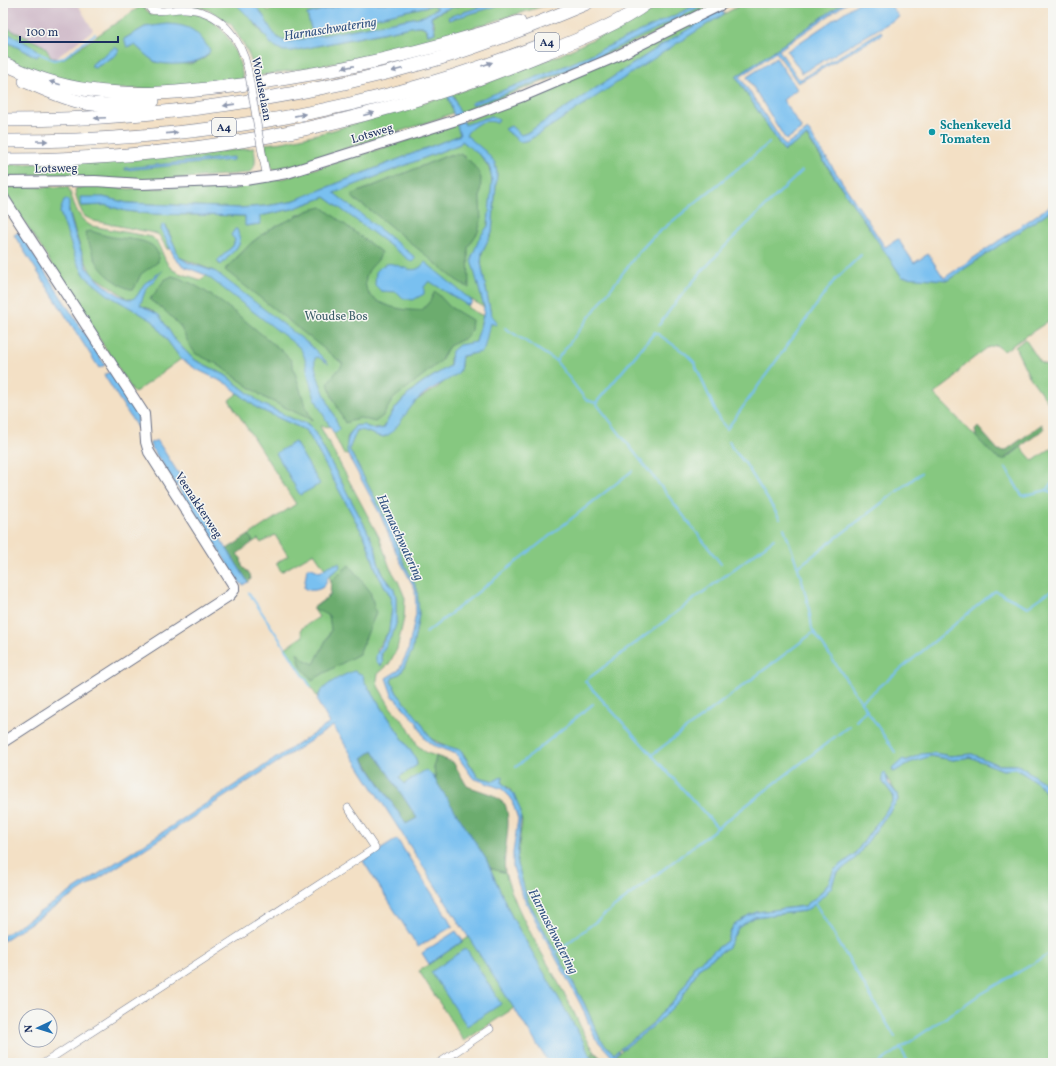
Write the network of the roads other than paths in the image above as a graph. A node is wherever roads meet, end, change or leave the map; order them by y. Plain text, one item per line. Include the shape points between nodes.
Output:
1 (146, 3) edge
2 (570, 3) edge
3 (587, 3) edge
4 (641, 3) edge
5 (647, 3) edge
6 (724, 3) edge
7 (183, 6) edge
8 (437, 52) junction
9 (3, 63) edge
10 (3, 72) edge
11 (247, 84) junction
12 (447, 84) junction
13 (3, 120) edge
14 (3, 141) edge
15 (3, 160) edge
16 (267, 178) junction
17 (3, 182) edge
18 (3, 197) edge
19 (3, 742) edge
20 (348, 808) dead end
21 (490, 1029) dead end
22 (44, 1063) edge
23 (439, 1063) edge

1 - 7 street, Woudselaan via 151,10 158,12
2 - 8 highway, A4
3 - 8 highway, A4 via 499,38
12 -> 4 highway, A4
5 - 12 highway, A4 via 633,14 550,51
6 - 16 street, Lotsweg via 615,58 523,96 451,122
7 - 16 street, Woudselaan, bridge via 208,14 223,24 236,37 244,53
8 -> 11 highway, A4
8 -> 13 highway, A4 via 310,91 238,104 134,116
11 -> 9 highway, A4 via 154,93 110,92 59,84
10 - 11 highway, A4 via 67,98 102,104 127,104 223,92
14 -> 12 highway, A4 via 113,139 225,127 308,113
15 -> 12 highway, A4 via 126,155 222,144 331,123
16 - 17 street, Lotsweg via 142,184 96,181
18 - 19 street, Veenakkerweg via 144,414 149,452 232,582 234,590
20 - 22 street via 375,848
21 - 23 street

